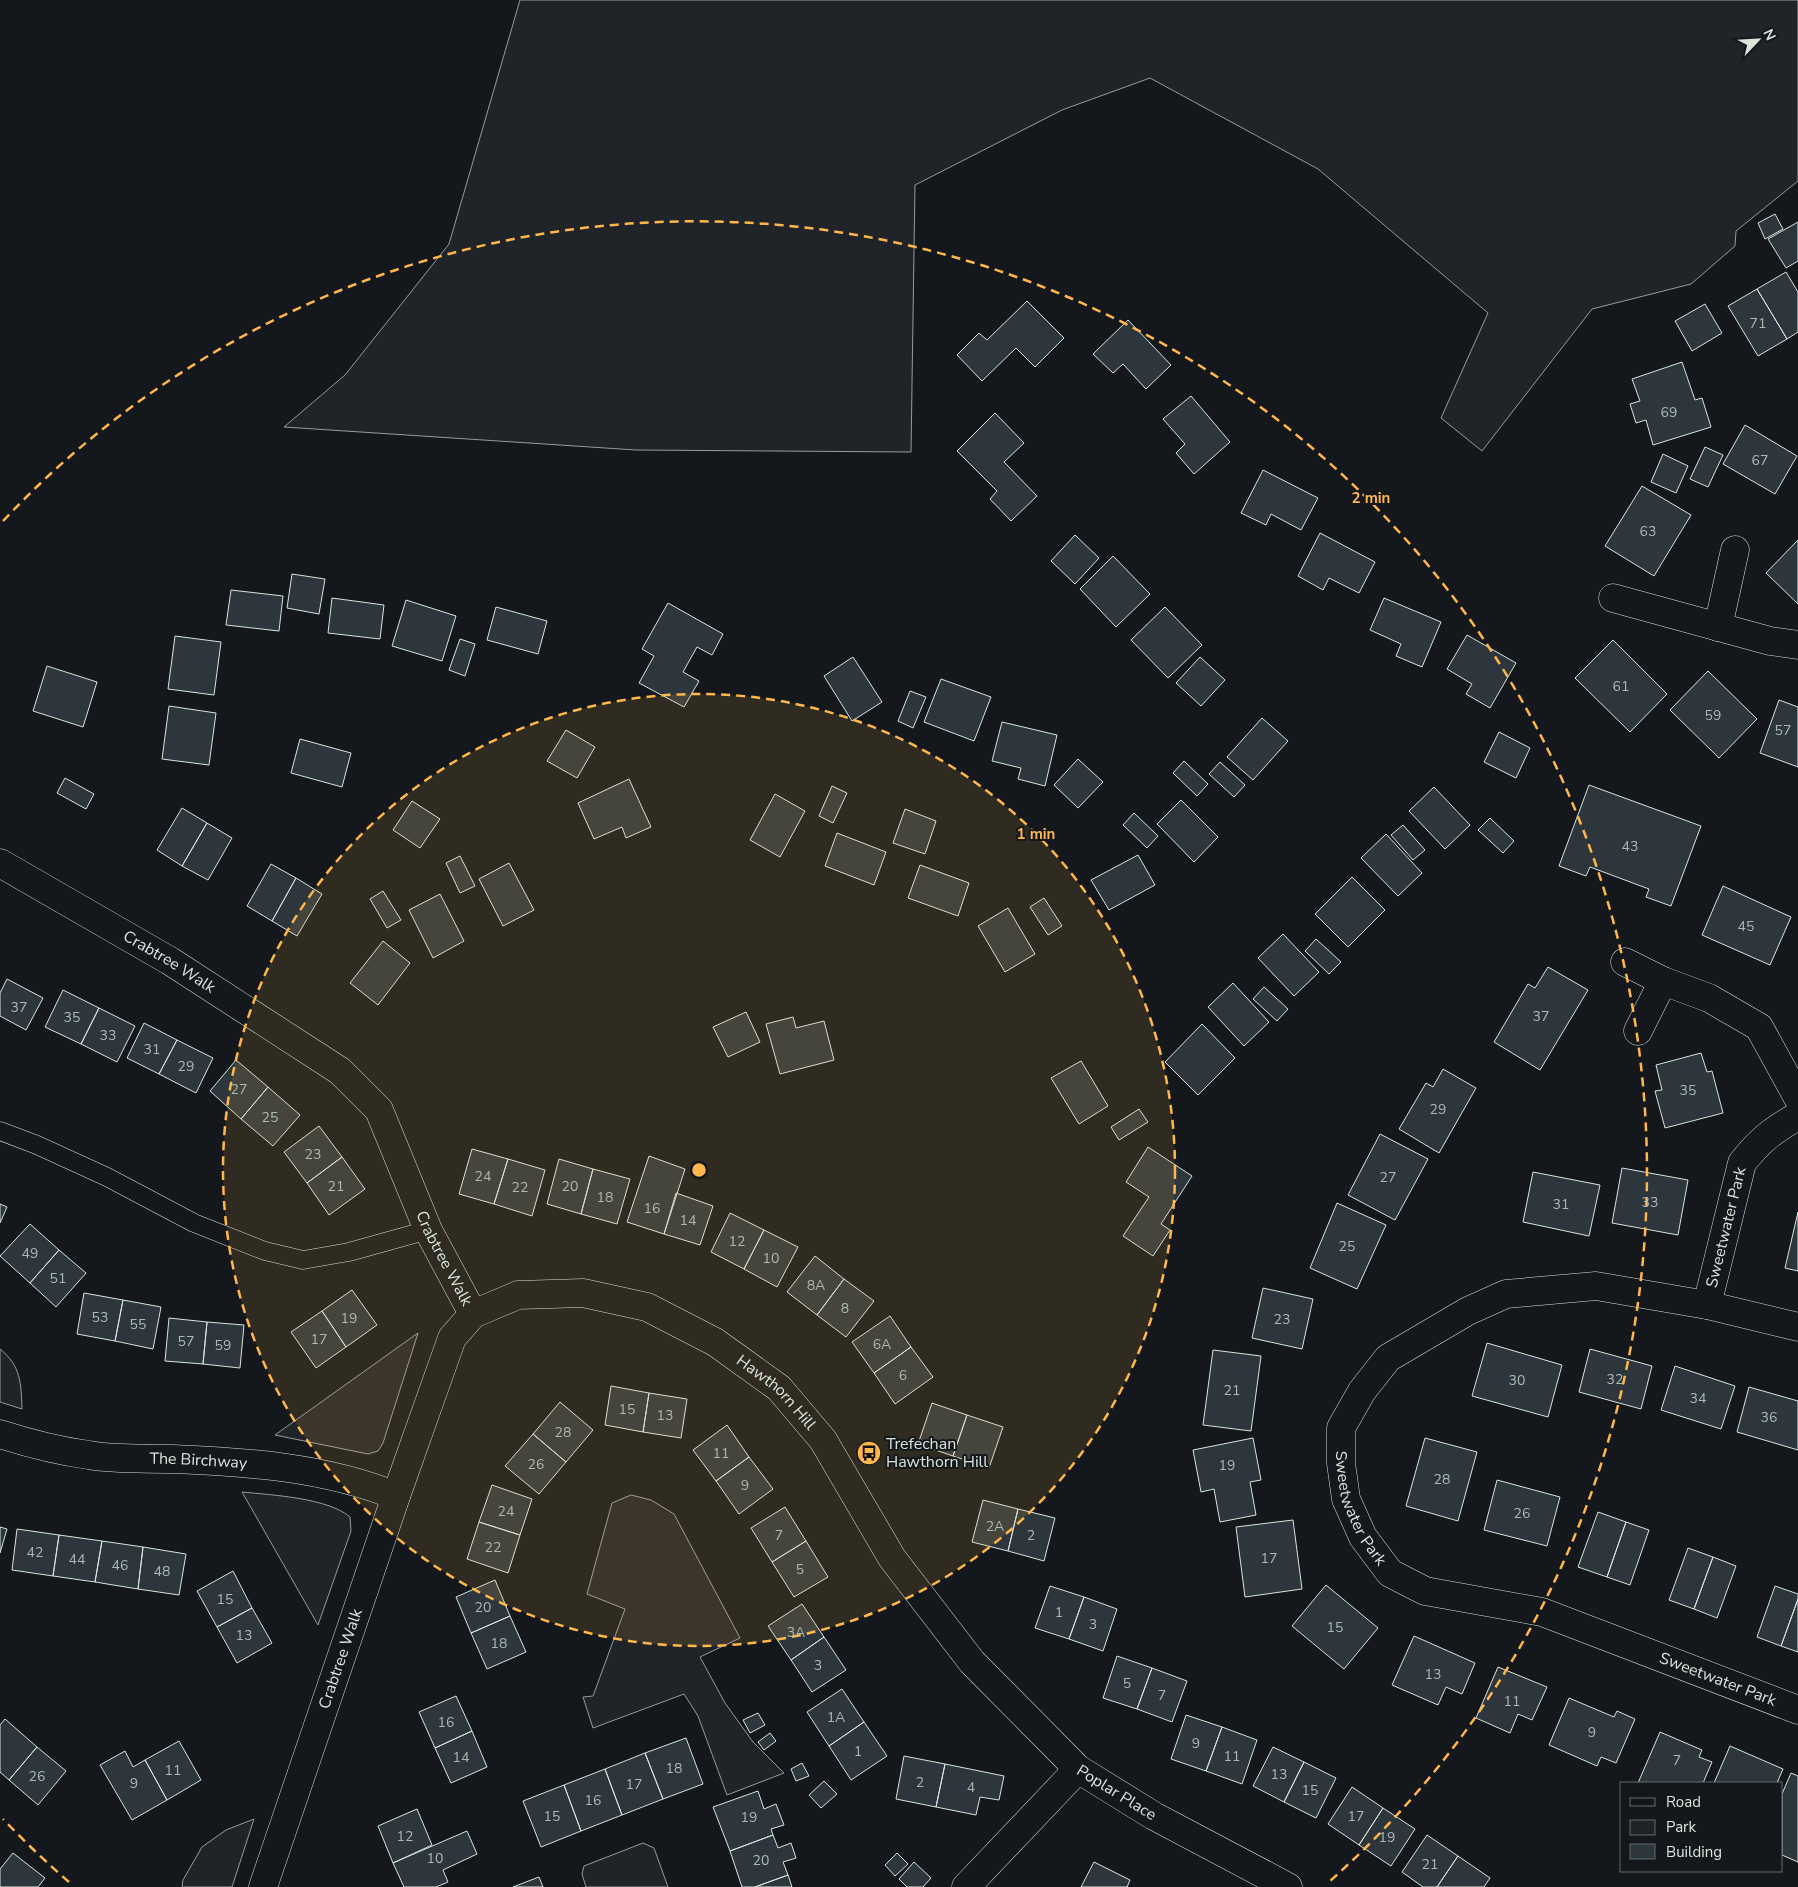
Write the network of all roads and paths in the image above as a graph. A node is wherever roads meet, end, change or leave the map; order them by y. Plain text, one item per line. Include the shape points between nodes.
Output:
1 (1735, 550) dead end
2 (1613, 598) dead end
3 (1718, 627) junction
4 (1798, 646) edge
5 (0, 863) edge
6 (1625, 962) dead end
7 (1663, 980) junction
8 (1638, 1031) dead end
9 (1798, 1098) edge
10 (1798, 1116) edge
11 (0, 1131) edge
12 (428, 1230) junction
13 (1706, 1305) junction
14 (473, 1314) junction
15 (1798, 1327) edge
16 (0, 1434) edge
17 (396, 1496) junction
18 (972, 1662) joint
19 (1798, 1710) edge
20 (1078, 1769) junction
21 (263, 1887) edge
22 (966, 1887) edge
23 (1288, 1887) edge

1 - 3 street
2 - 3 street
3 - 4 street
5 - 12 street, Crabtree Walk via 170,961 340,1071 379,1110
6 - 7 street
7 - 8 street
7 - 9 street via 1709,998 1759,1027
10 - 13 street, Sweetwater Park via 1772,1131 1742,1164
11 - 12 lane via 107,1177 194,1223 265,1252 303,1260 349,1252
12 - 14 street, Crabtree Walk
13 - 15 street, Sweetwater Park
13 - 19 street, Sweetwater Park via 1596,1286 1506,1294 1468,1311 1388,1358 1362,1391 1341,1428 1346,1499 1363,1537 1390,1573 1425,1591 1542,1612
14 - 17 street, Crabtree Walk via 452,1338
14 - 18 street, Hawthorn Hill via 518,1295 583,1293 647,1307 715,1342 779,1388 823,1440 892,1558
16 - 17 street, The Birchway via 90,1456 278,1466 369,1485
17 - 21 street, Crabtree Walk
18 - 20 street, Poplar Place
20 - 22 street
20 - 23 street, Poplar Place via 1154,1816

